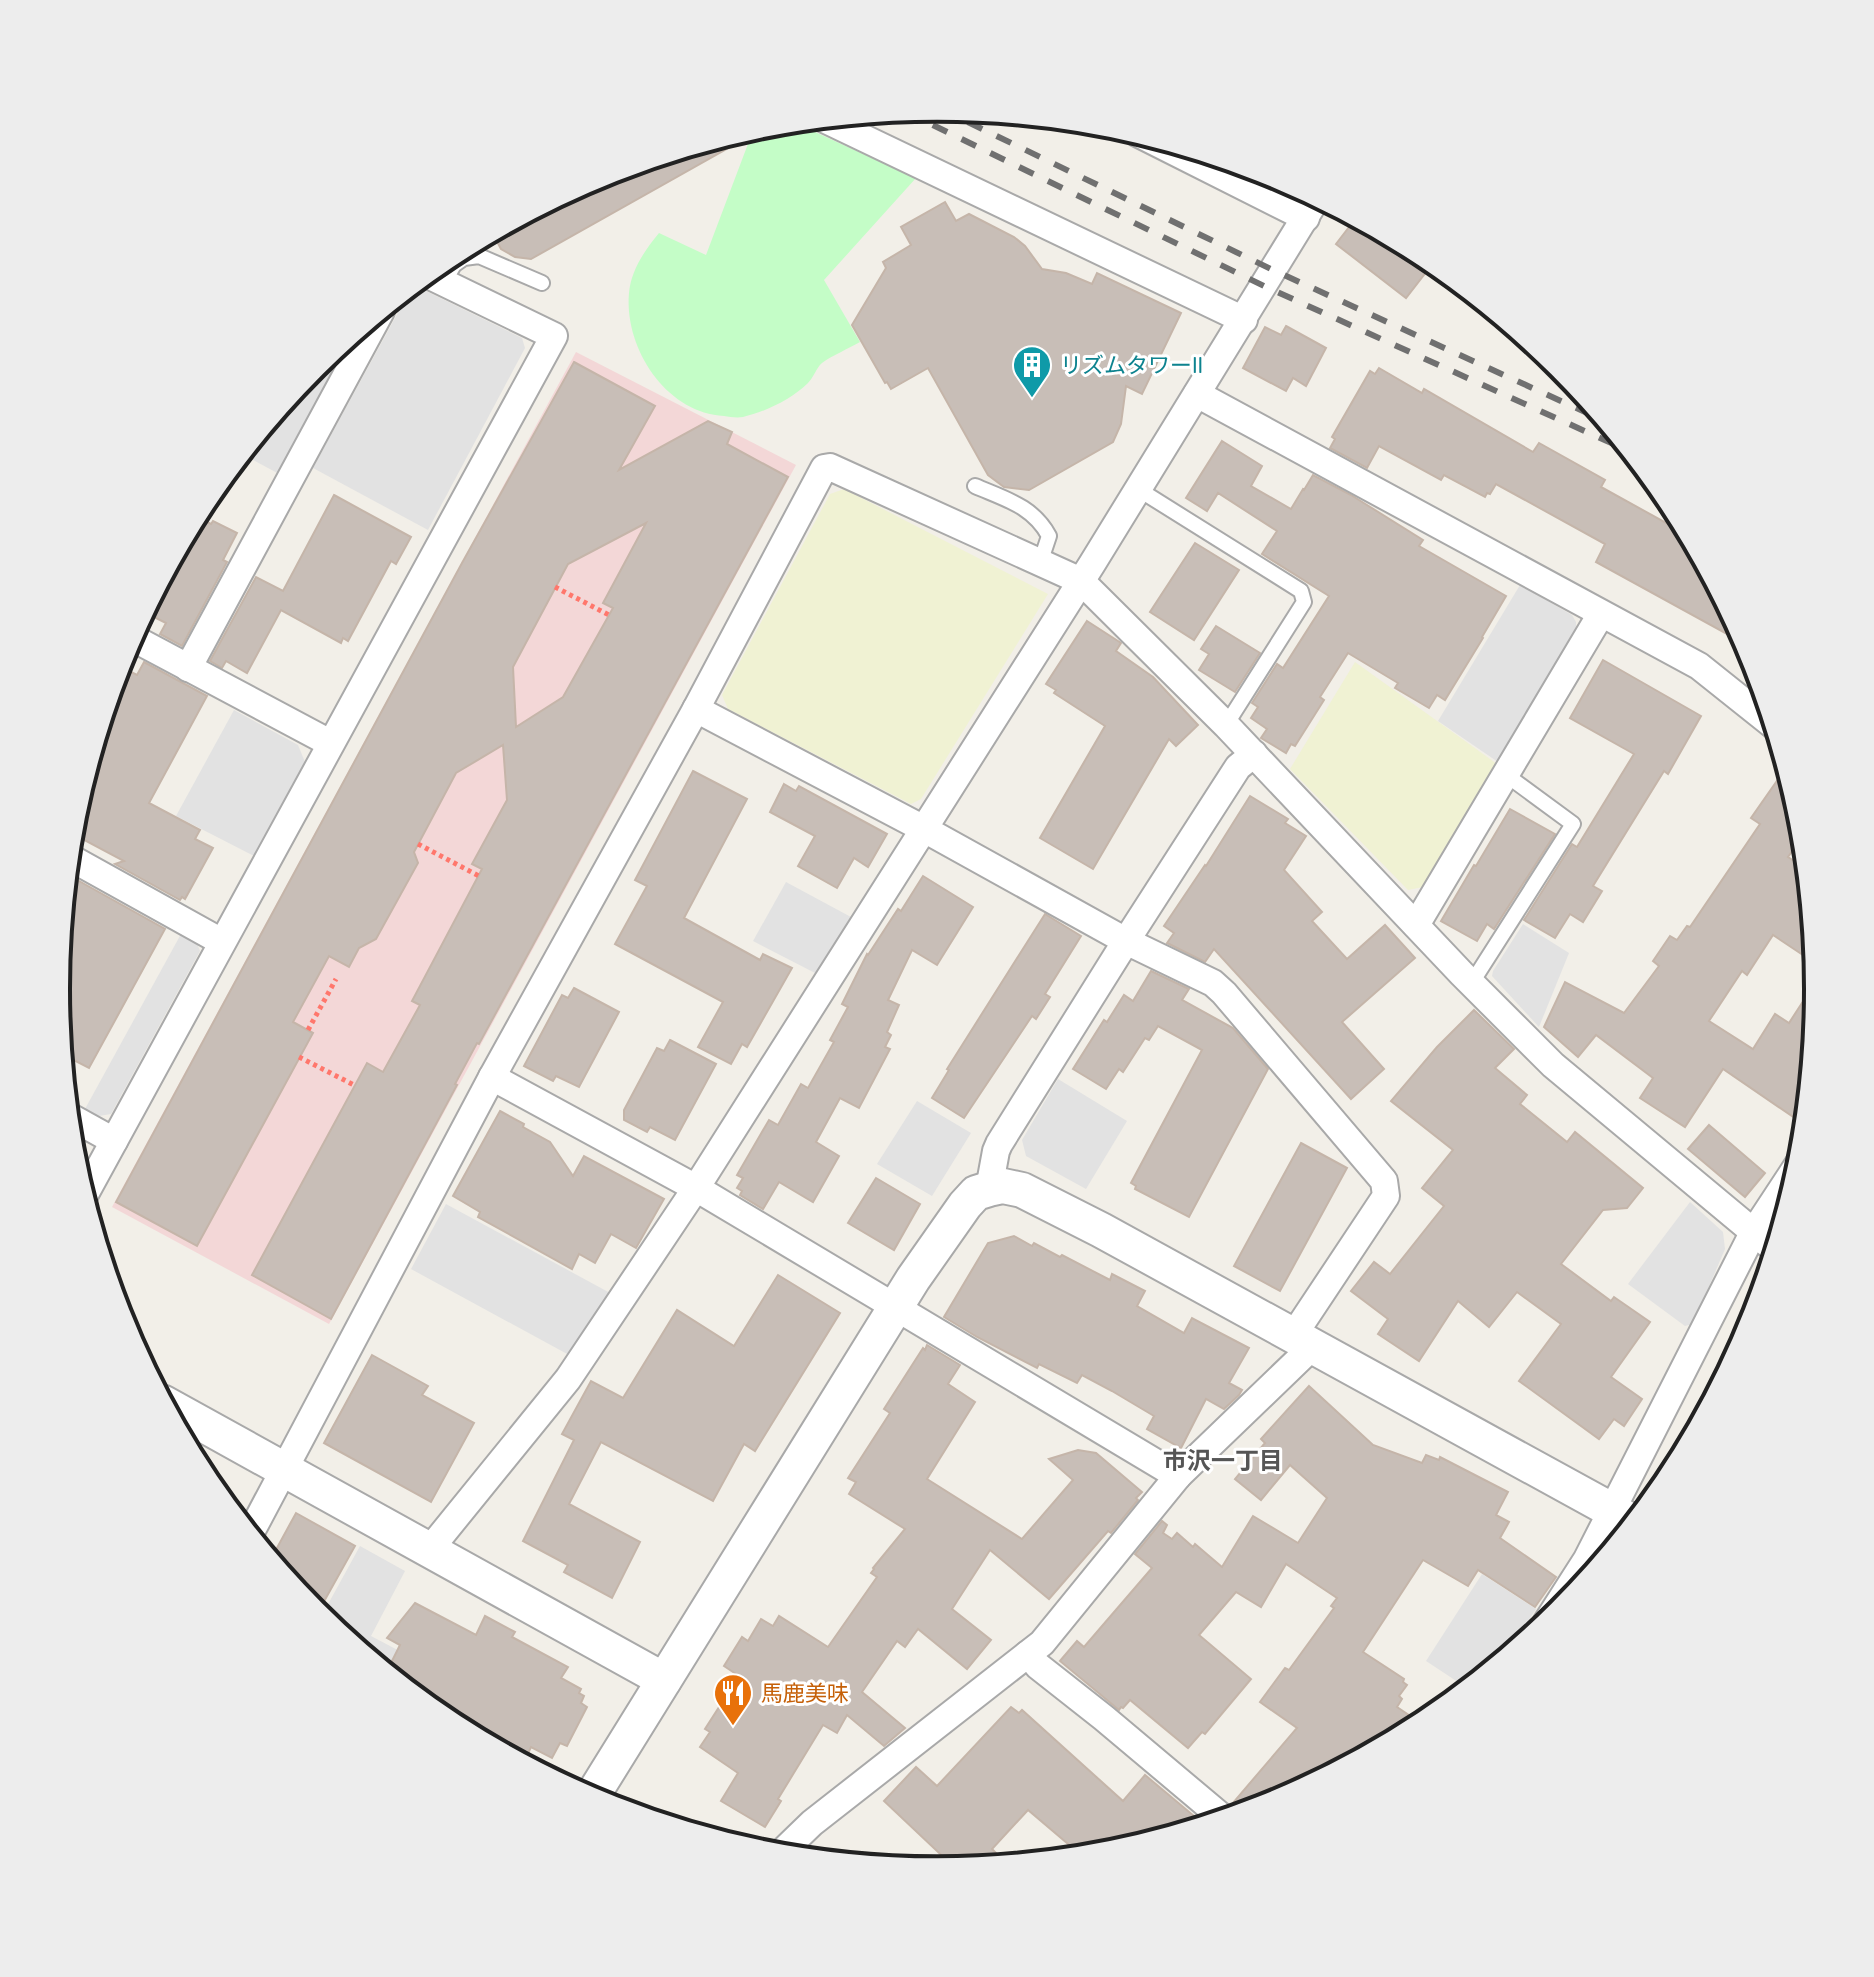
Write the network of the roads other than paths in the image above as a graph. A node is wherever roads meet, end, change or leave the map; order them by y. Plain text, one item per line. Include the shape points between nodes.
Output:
1 (841, 127) edge
2 (1232, 174) edge
3 (1312, 208) edge
4 (473, 257) edge
5 (439, 280) edge
6 (542, 283) dead end
7 (1244, 320) junction
8 (368, 334) edge
9 (1197, 394) junction
10 (975, 486) dead end
11 (1138, 489) junction
12 (1040, 563) junction
13 (1081, 581) junction
14 (1601, 614) junction
15 (142, 643) edge
16 (188, 668) junction
17 (696, 709) junction
18 (1759, 714) edge
19 (1226, 725) junction
20 (330, 743) junction
21 (1254, 754) junction
22 (1505, 774) junction
23 (924, 829) junction
24 (79, 863) edge
25 (1416, 925) junction
26 (1126, 941) junction
27 (222, 942) junction
28 (1471, 984) junction
29 (492, 1077) junction
30 (81, 1122) edge
31 (114, 1141) junction
32 (92, 1181) edge
33 (696, 1188) junction
34 (989, 1189) junction
35 (1778, 1194) edge
36 (1753, 1233) junction
37 (1765, 1242) edge
38 (896, 1307) junction
39 (1302, 1342) junction
40 (181, 1412) edge
41 (285, 1468) junction
42 (1178, 1476) junction
43 (1622, 1517) edge
44 (255, 1524) edge
45 (430, 1549) junction
46 (1580, 1569) edge
47 (1028, 1654) junction
48 (664, 1680) junction
49 (598, 1787) edge
50 (1213, 1810) edge
51 (792, 1843) edge

1 - 7 street
2 - 3 street
3 - 7 street
4 - 6 lane
5 - 20 street via 554,336
7 - 9 street
8 - 16 street
9 - 11 street
9 - 14 street
10 - 12 lane via 1041,521 1049,536
11 - 13 street
11 - 19 lane via 1301,591 1304,602
12 - 13 street
12 - 17 street via 824,468
13 - 19 street
13 - 23 street
14 - 18 street via 1699,666
14 - 22 street
15 - 16 street
16 - 20 street
17 - 23 street
17 - 29 street
19 - 21 street
20 - 27 street
21 - 25 street
21 - 26 street via 1238,767
22 - 25 street
22 - 28 lane via 1573,824
23 - 26 street
23 - 33 street
24 - 27 street
25 - 28 street
26 - 34 street via 999,1144
26 - 39 street via 1224,993 1384,1181 1386,1196
27 - 31 street
28 - 36 street via 1553,1065
29 - 33 street
29 - 41 street
30 - 31 street
31 - 32 street
33 - 38 street
33 - 45 street via 568,1379
34 - 38 street via 965,1205
34 - 39 street via 1022,1190
35 - 36 street
36 - 37 street
36 - 43 street
38 - 42 street
38 - 48 street
39 - 42 street
39 - 43 street
40 - 41 street
41 - 44 street
41 - 45 street
42 - 47 street
43 - 46 street
45 - 48 street
47 - 50 street
47 - 51 street
48 - 49 street

